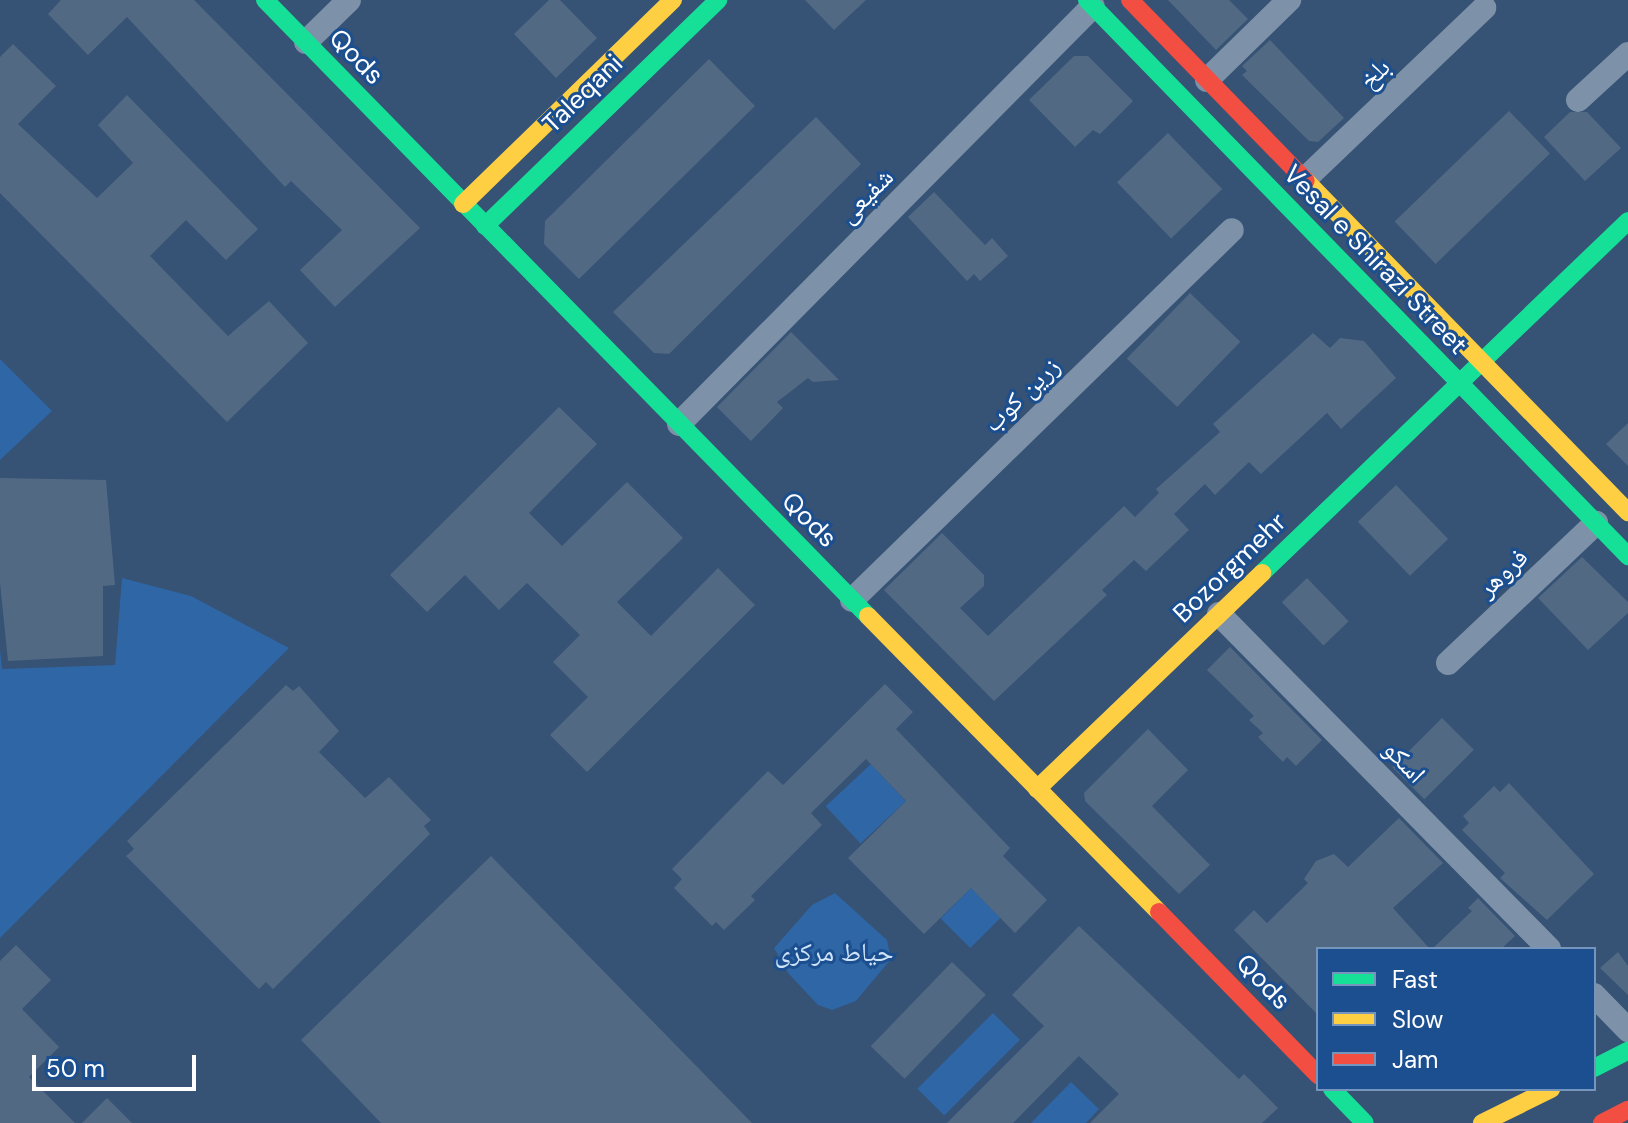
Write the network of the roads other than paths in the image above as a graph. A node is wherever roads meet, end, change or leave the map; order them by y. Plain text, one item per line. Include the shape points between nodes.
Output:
1 (265, 0) edge
2 (349, 0) edge
3 (673, 0) edge
4 (718, 0) edge
5 (1130, 0) edge
6 (1289, 0) edge
7 (1093, 2) edge
8 (1484, 8) dead end
9 (306, 42) junction
10 (1628, 54) edge
11 (1207, 80) junction
12 (1578, 100) dead end
13 (1305, 179) junction
14 (463, 204) junction
15 (1628, 221) edge
16 (485, 226) junction
17 (1232, 230) dead end
18 (1482, 362) junction
19 (1459, 384) junction
20 (679, 424) junction
21 (1628, 512) edge
22 (1596, 523) junction
23 (1628, 556) edge
24 (852, 600) junction
25 (1219, 614) junction
26 (1448, 663) dead end
27 (1037, 789) junction
28 (1547, 947) edge
29 (1596, 997) edge
30 (1628, 1030) edge
31 (1628, 1051) edge
32 (1596, 1067) edge
33 (1316, 1073) edge
34 (1334, 1091) edge
35 (1547, 1091) edge
36 (1628, 1110) edge
37 (1365, 1123) edge
38 (1482, 1123) edge
39 (1602, 1123) edge

1 - 9 street, Qods
2 - 9 street
3 - 14 street, Taleqani
4 - 16 street, Taleqani
5 - 11 street, Vesal e Shirazi Street
6 - 11 street
7 - 19 street, Vesal e Shirazi Street
7 - 20 street, شفیعی
8 - 13 street, بلخ
9 - 14 street, Qods
10 - 12 street
11 - 13 street, Vesal e Shirazi Street
13 - 18 street, Vesal e Shirazi Street
14 - 16 street, Qods
15 - 18 street
16 - 20 street, Qods
17 - 24 street, زرین کوب
18 - 19 street, Bozorgmehr
18 - 21 street, Vesal e Shirazi Street
19 - 22 street, Vesal e Shirazi Street
19 - 25 street, Bozorgmehr
20 - 24 street, Qods
22 - 23 street, Vesal e Shirazi Street
22 - 26 street, فروهر
24 - 27 street, Qods
25 - 27 street, Bozorgmehr
25 - 28 street, اسکو
27 - 33 street, Qods
29 - 30 street
31 - 32 street
34 - 37 street
35 - 38 street
36 - 39 street

